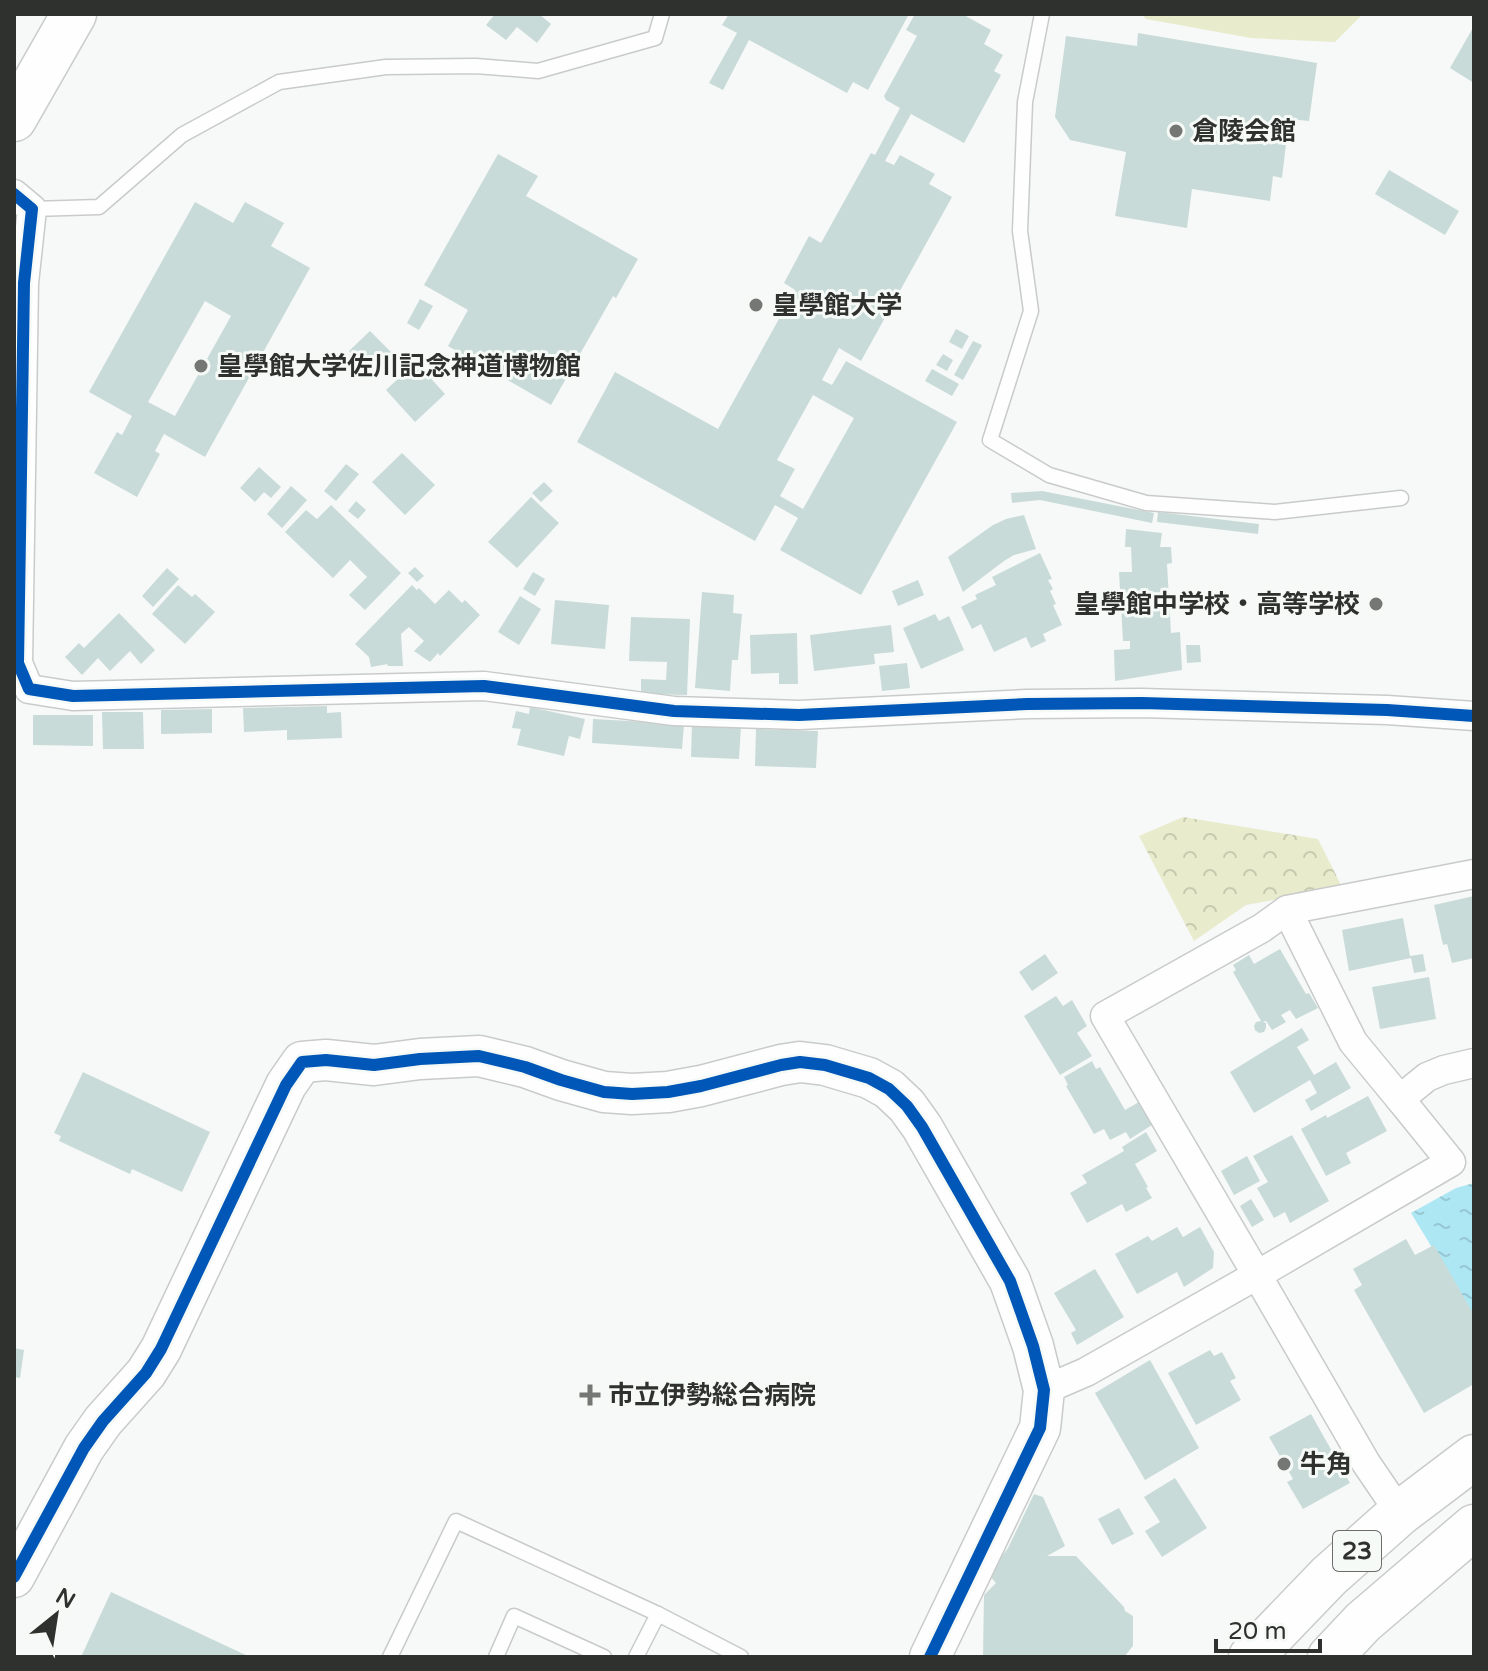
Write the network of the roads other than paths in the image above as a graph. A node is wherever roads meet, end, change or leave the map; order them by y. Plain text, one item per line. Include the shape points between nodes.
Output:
1 (74, 14) edge
2 (662, 14) edge
3 (1042, 14) edge
4 (14, 119) edge
5 (23, 202) edge
6 (1401, 498) dead end
7 (1474, 716) edge
8 (1474, 874) edge
9 (1287, 910) junction
10 (1474, 1063) edge
11 (1400, 1099) junction
12 (1257, 1275) junction
13 (1044, 1390) junction
14 (1474, 1457) edge
15 (1400, 1513) junction
16 (1474, 1527) edge
17 (14, 1577) edge
18 (658, 1614) junction
19 (390, 1657) edge
20 (496, 1657) edge
21 (604, 1657) edge
22 (636, 1657) edge
23 (741, 1657) edge
24 (930, 1657) edge
25 (1251, 1657) edge
26 (1330, 1657) edge

1 - 4 main road
2 - 5 lane via 655,38 538,71 386,67 279,82 182,135 99,207
3 - 6 lane via 1025,102 1020,231 1031,311 990,440 1049,475 1146,503 1275,512
5 - 7 street via 18,663 29,689 73,696 484,686 674,711 783,714 1142,703
8 - 9 street
9 - 11 street via 1353,1042
9 - 12 street via 1105,1016
10 - 11 street via 1427,1077
11 - 12 street via 1451,1162
12 - 13 street via 1086,1372
12 - 15 street
13 - 17 street via 1010,1281 922,1127 889,1089 869,1078 800,1062 701,1086 632,1094 604,1092 479,1056 374,1065 302,1062 286,1085 161,1349 84,1448
13 - 24 street via 1040,1428
14 - 15 main road, 23
15 - 25 main road, 23 via 1329,1576
16 - 26 main road, 23
18 - 19 lane via 456,1521
18 - 22 lane
18 - 23 lane
20 - 21 lane via 514,1616

